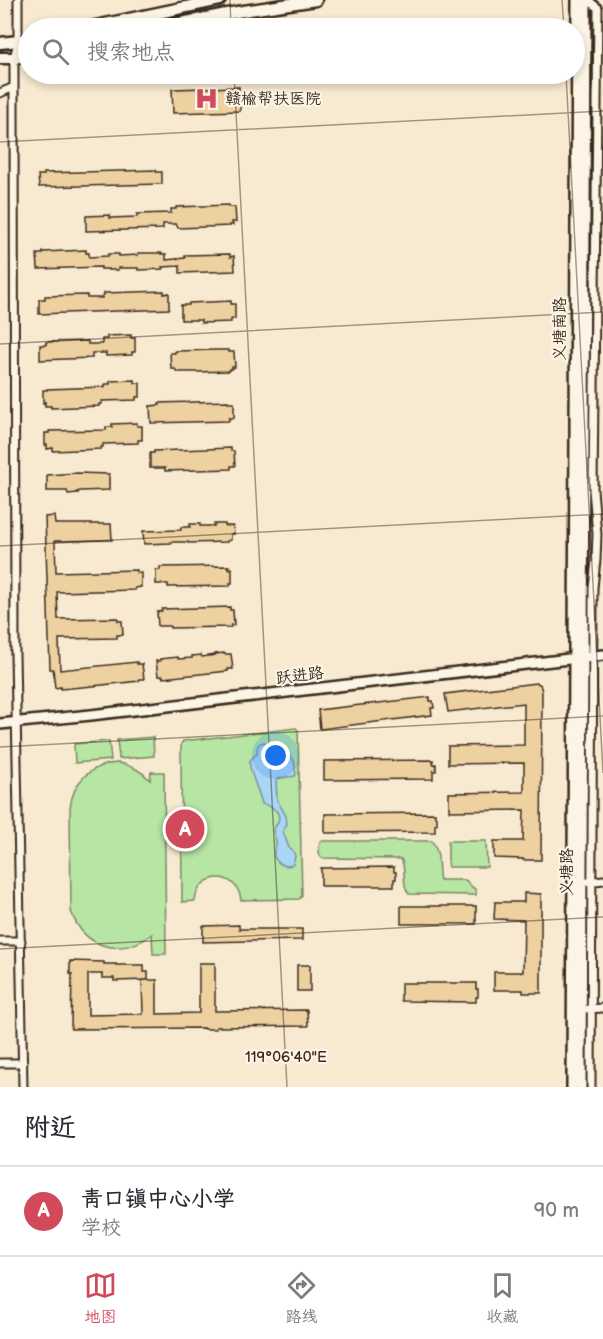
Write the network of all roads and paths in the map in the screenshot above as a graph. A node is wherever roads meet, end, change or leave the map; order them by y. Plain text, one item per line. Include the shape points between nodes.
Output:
1 (18, 0) edge
2 (220, 0) edge
3 (316, 0) edge
4 (577, 0) edge
5 (587, 0) edge
6 (599, 4) edge
7 (20, 18) edge
8 (134, 18) edge
9 (207, 18) edge
10 (577, 18) edge
11 (18, 41) edge
12 (0, 43) edge
13 (18, 50) edge
14 (18, 57) edge
15 (0, 58) edge
16 (14, 58) junction
17 (578, 84) edge
18 (14, 87) junction
19 (0, 93) edge
20 (603, 656) edge
21 (583, 658) junction
22 (16, 722) junction
23 (0, 724) edge
24 (603, 880) edge
25 (587, 882) junction
26 (0, 941) edge
27 (21, 941) junction
28 (603, 1008) edge
29 (587, 1009) junction
30 (0, 1063) edge
31 (23, 1063) junction
32 (23, 1087) edge
33 (572, 1087) edge
34 (581, 1087) edge
35 (591, 1087) edge

1 - 7 street
2 - 8 main road
3 - 9 main road
4 - 10 main road, 义塘南路
5 - 6 street
5 - 21 main road, 义塘南路
6 - 21 street via 593,490 597,534
11 - 12 main road
13 - 16 street
14 - 16 main road
15 - 16 main road
16 - 18 street
17 - 21 main road, 义塘南路
18 - 19 street
18 - 22 street
20 - 21 main road, 跃进路
21 - 22 main road, 跃进路
21 - 25 main road, 义塘路
21 - 33 main road, 义塘路
22 - 23 main road, 跃进路
22 - 27 street
24 - 25 street
25 - 29 main road, 义塘路
26 - 27 street
27 - 31 street
28 - 29 street
29 - 34 main road, 义塘路
29 - 35 street
30 - 31 street
31 - 32 street

